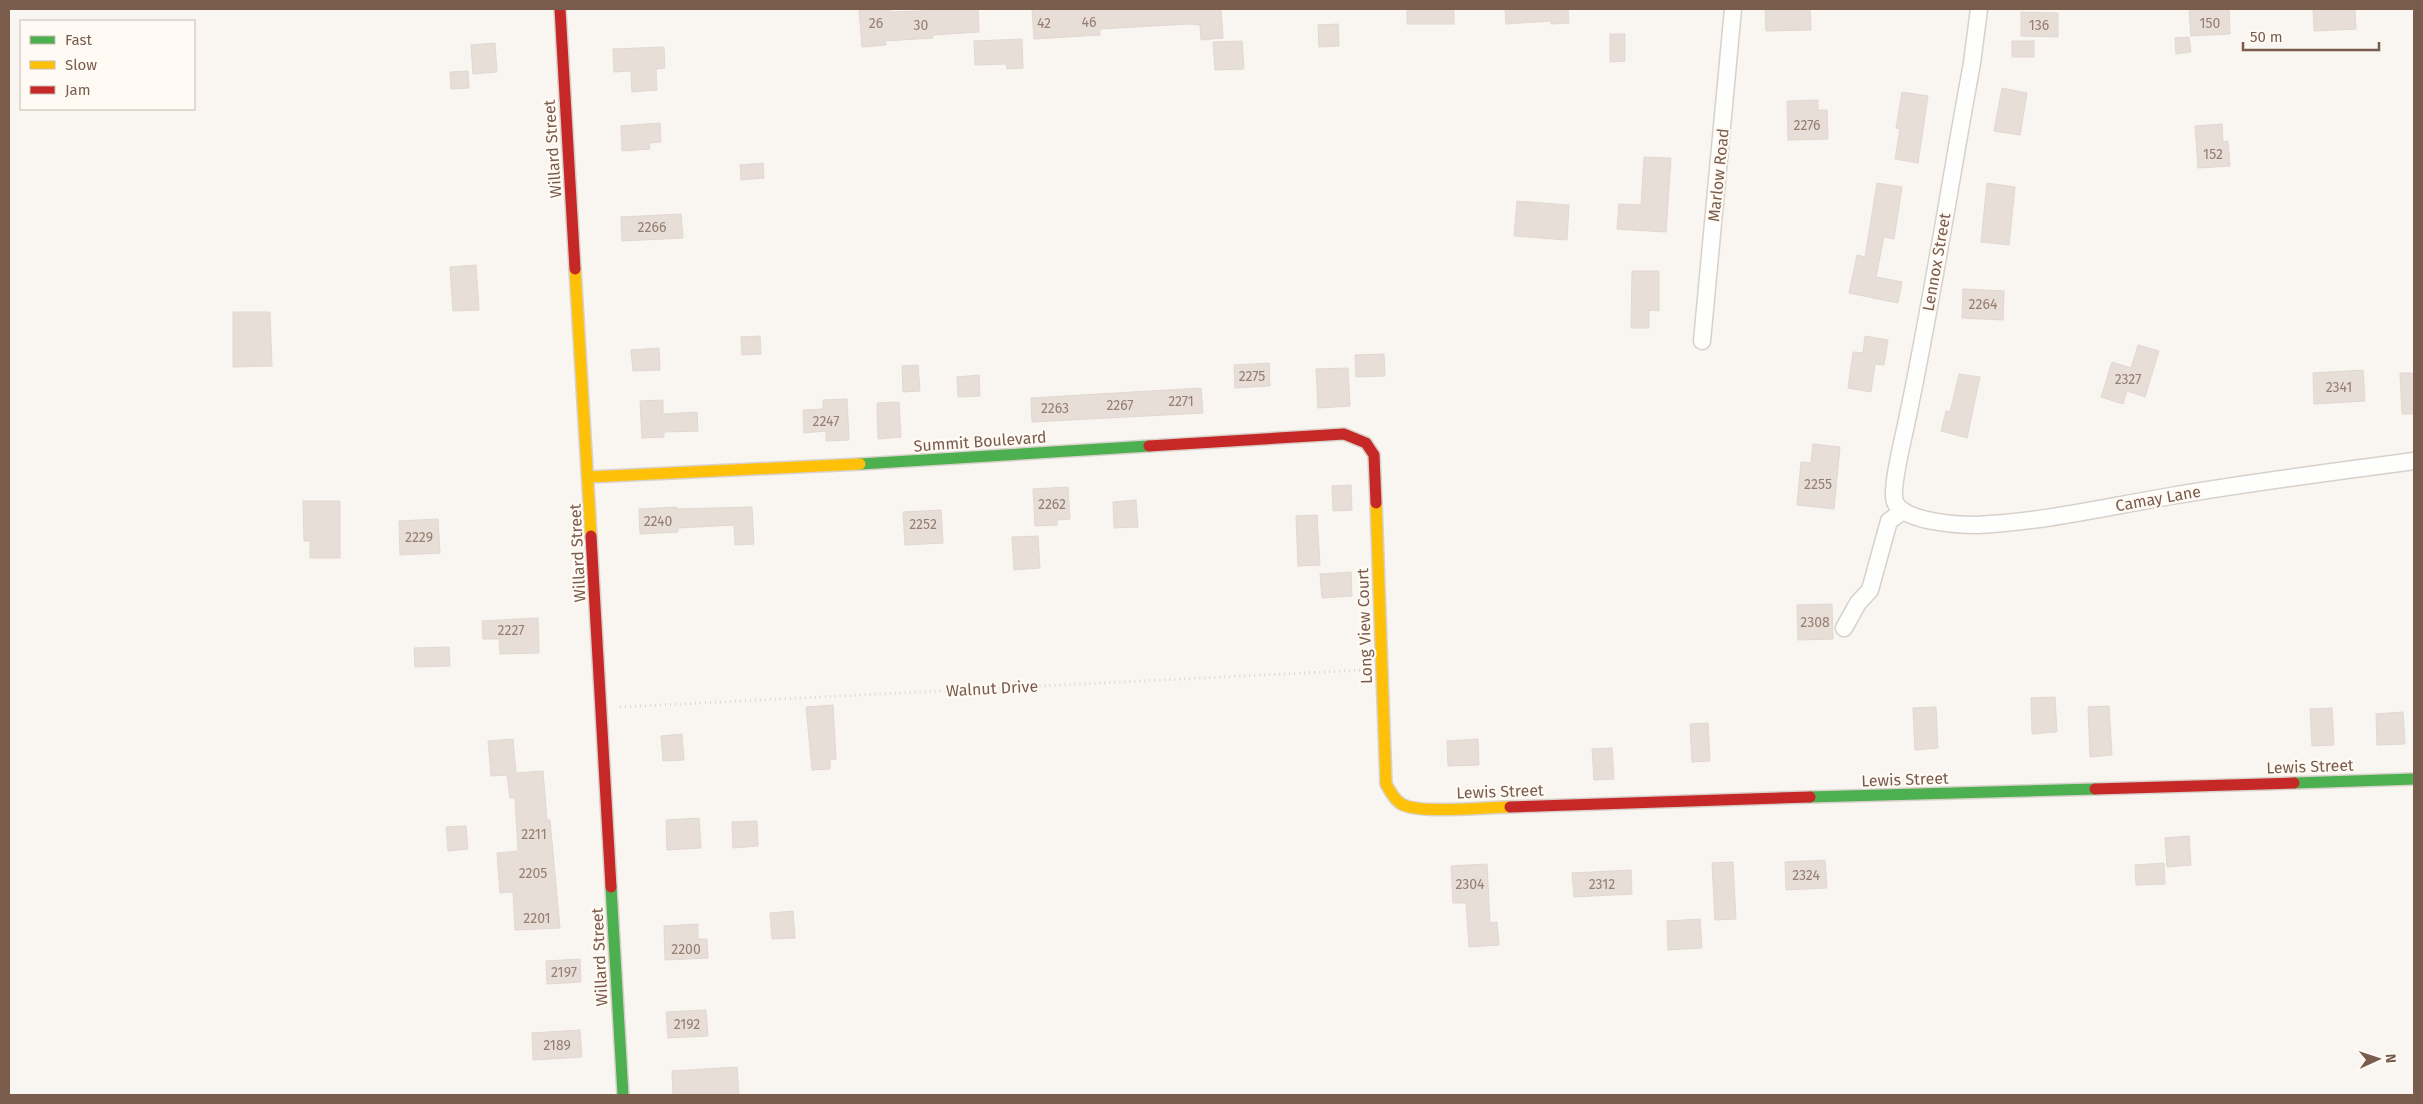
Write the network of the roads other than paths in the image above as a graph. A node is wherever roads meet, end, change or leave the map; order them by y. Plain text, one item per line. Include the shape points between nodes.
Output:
1 (560, 9) edge
2 (1733, 9) edge
3 (1979, 9) edge
4 (1702, 341) dead end
5 (1369, 446) joint
6 (2414, 461) edge
7 (589, 477) junction
8 (1903, 511) junction
9 (1844, 628) dead end
10 (2414, 779) edge
11 (1398, 803) joint
12 (623, 1095) edge

1 - 7 street, Willard Street
2 - 4 street, Marlow Road
3 - 8 street, Lennox Street via 1923,337 1896,473 1894,499
5 - 7 street, Summit Boulevard via 1344,434 932,460
5 - 11 street, Long View Court via 1374,455 1386,784
6 - 8 street, Camay Lane via 2248,483 2016,522 1974,525 1924,520
7 - 12 street, Willard Street
8 - 9 street via 1890,521 1870,590 1858,603
10 - 11 street, Lewis Street via 1434,809 1409,808

